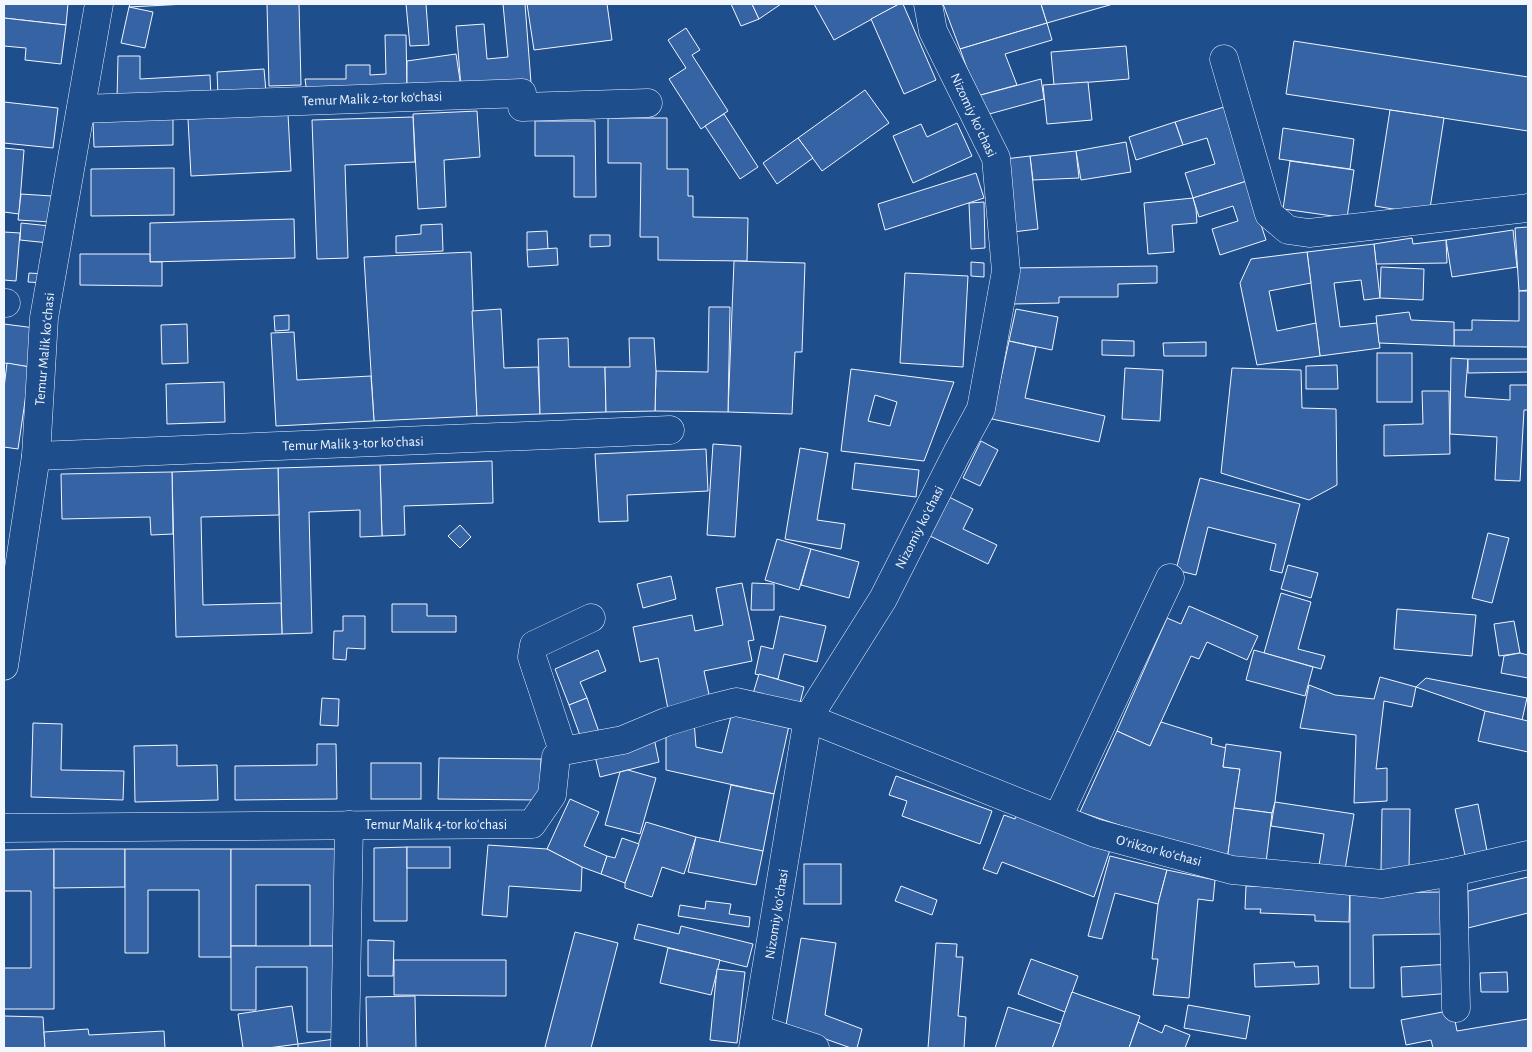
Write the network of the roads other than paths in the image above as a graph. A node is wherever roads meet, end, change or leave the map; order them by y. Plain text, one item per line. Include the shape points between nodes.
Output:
1 (99, 4) edge
2 (928, 4) edge
3 (1224, 59) dead end
4 (648, 103) dead end
5 (82, 108) junction
6 (1528, 208) edge
7 (670, 430) dead end
8 (36, 456) junction
9 (1170, 578) dead end
10 (591, 618) dead end
11 (4, 666) edge
12 (808, 718) junction
13 (563, 751) junction
14 (1058, 817) junction
15 (349, 825) junction
16 (4, 828) edge
17 (1528, 855) edge
18 (1453, 872) junction
19 (1456, 1008) dead end
20 (755, 1039) edge
21 (345, 1048) edge
22 (815, 1048) edge

1 - 5 street, Temur Malik koʻchasi
2 - 12 street, Nizomiy koʻchasi via 933,31 996,158 1006,271 981,408 883,599
3 - 6 street via 1269,214 1288,230 1309,233
4 - 5 street, Temur Malik 2-tor ko‘chasi via 522,107 522,93
5 - 8 street, Temur Malik koʻchasi via 44,318
7 - 8 street, Temur Malik 3-tor koʻchasi
8 - 11 street, Temur Malik koʻchasi
9 - 14 street
10 - 13 street via 534,645 532,657
12 - 13 street via 736,702 666,722 624,740
12 - 14 street, Oʻrikzor koʻchasi
12 - 20 street, Nizomiy koʻchasi
13 - 15 street, Temur Malik 4-tor koʻchasi via 556,757 552,795 532,824
14 - 18 street, Oʻrikzor koʻchasi via 1095,832 1232,870 1382,884
15 - 16 street, Temur Malik 4-tor koʻchasi
15 - 21 street
17 - 18 street, Oʻrikzor koʻchasi
18 - 19 street
20 - 22 street

